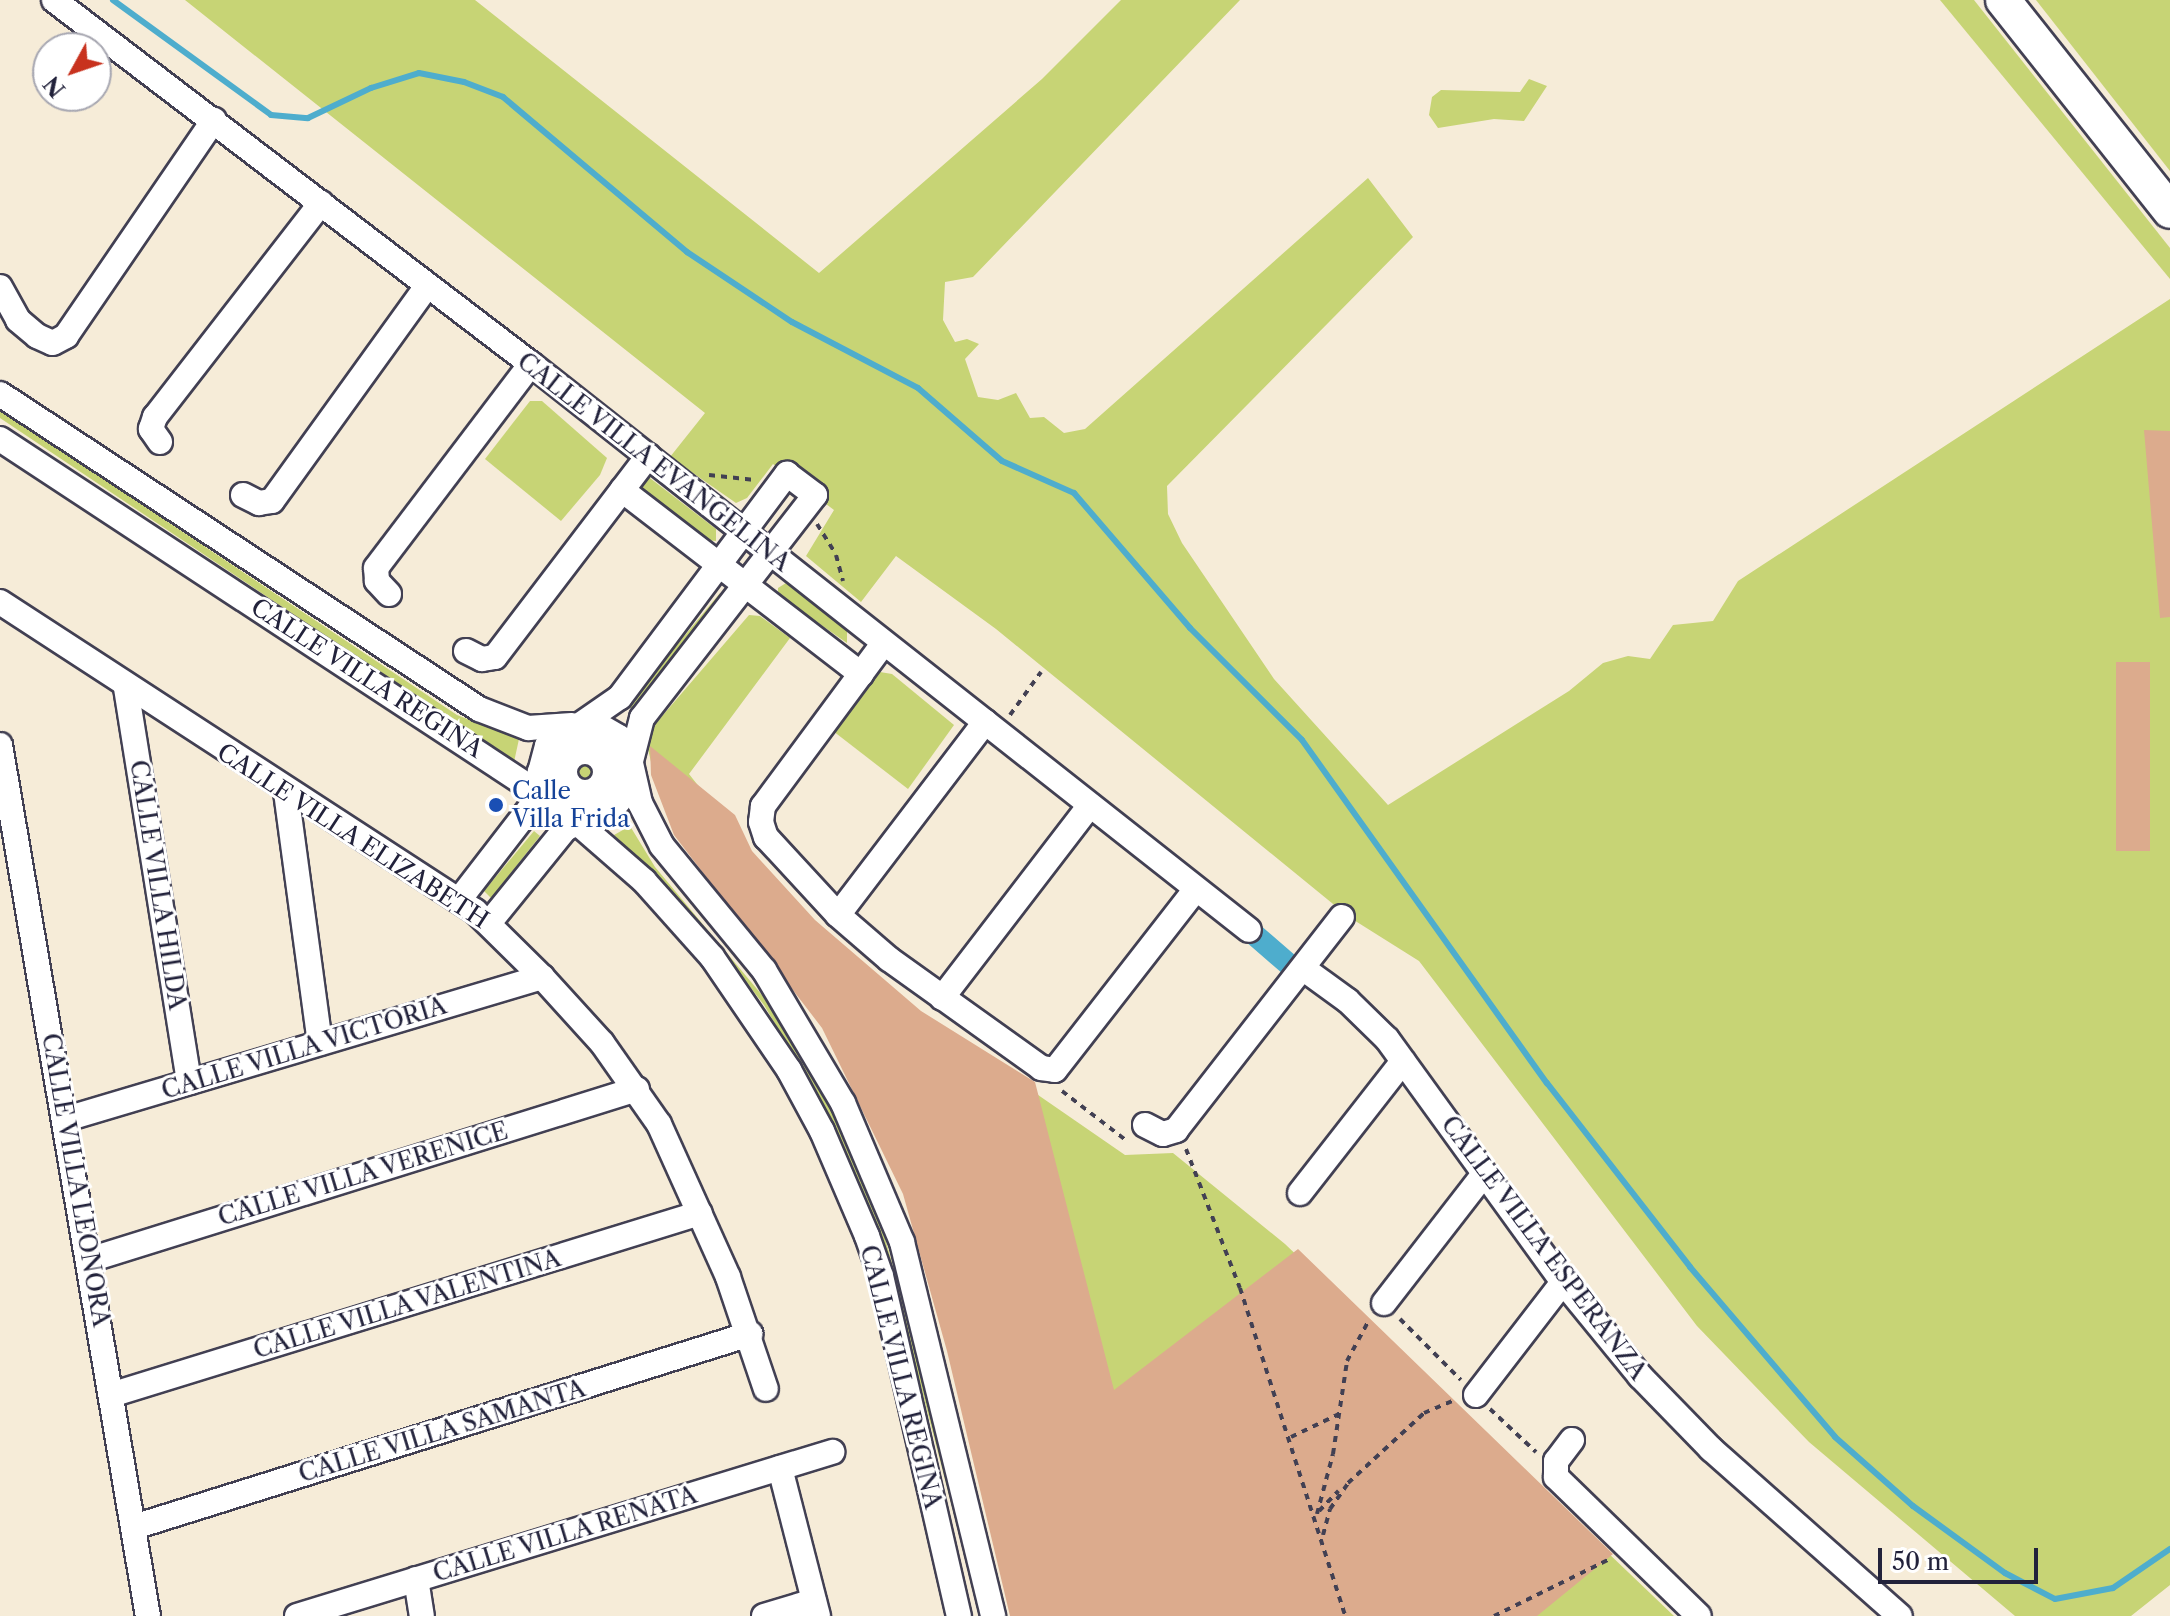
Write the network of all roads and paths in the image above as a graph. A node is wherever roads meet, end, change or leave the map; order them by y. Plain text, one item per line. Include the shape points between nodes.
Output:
1 (54, 0) edge
2 (2003, 0) edge
3 (214, 120) junction
4 (321, 203) junction
5 (2170, 211) edge
6 (428, 285) junction
7 (0, 287) edge
8 (531, 364) junction
9 (0, 394) edge
10 (0, 439) edge
11 (160, 442) dead end
12 (648, 456) junction
13 (622, 490) junction
14 (243, 495) dead end
15 (743, 562) junction
16 (389, 594) dead end
17 (0, 602) edge
18 (883, 644) junction
19 (466, 651) dead end
20 (1041, 672) dead end
21 (861, 674) junction
22 (126, 688) junction
23 (991, 727) junction
24 (0, 745) edge
25 (585, 774) junction
26 (286, 792) junction
27 (1090, 805) junction
28 (1196, 889) junction
29 (459, 900) junction
30 (838, 915) junction
31 (1342, 917) dead end
32 (489, 923) junction
33 (1249, 930) dead end
34 (1304, 969) junction
35 (542, 977) junction
36 (942, 998) junction
37 (320, 1043) junction
38 (1403, 1061) junction
39 (1048, 1069) junction
40 (189, 1082) junction
41 (637, 1089) junction
42 (66, 1119) junction
43 (1158, 1128) junction
44 (1484, 1174) junction
45 (1299, 1193) dead end
46 (700, 1213) junction
47 (89, 1260) junction
48 (1563, 1282) junction
49 (1384, 1303) joint
50 (750, 1334) junction
51 (766, 1389) dead end
52 (114, 1394) junction
53 (1476, 1395) joint
54 (1339, 1414) junction
55 (1291, 1437) junction
56 (1572, 1440) dead end
57 (832, 1452) dead end
58 (780, 1468) junction
59 (1327, 1482) junction
60 (1348, 1483) junction
61 (1329, 1499) junction
62 (1330, 1509) junction
63 (1316, 1516) junction
64 (134, 1527) junction
65 (1323, 1539) junction
66 (1625, 1549) junction
67 (416, 1579) junction
68 (816, 1608) edge
69 (148, 1616) edge
70 (297, 1616) edge
71 (422, 1616) edge
72 (764, 1616) edge
73 (959, 1616) edge
74 (993, 1616) edge
75 (1345, 1616) edge
76 (1494, 1616) edge
77 (1699, 1616) edge
78 (1900, 1616) edge

1 - 3 street, CALLE VILLA EVANGELINA
2 - 5 main road
3 - 4 street, CALLE VILLA EVANGELINA
3 - 7 street via 66,336 53,343 37,336 18,320
4 - 6 street, CALLE VILLA EVANGELINA
4 - 11 street via 155,417 151,429
6 - 8 street, CALLE VILLA EVANGELINA
6 - 14 street via 272,501 259,503
8 - 12 street, CALLE VILLA EVANGELINA
8 - 16 street via 376,568 377,581
9 - 25 street, CALLE VILLA REGINA via 479,709 528,728
10 - 25 street, CALLE VILLA REGINA
12 - 13 street
12 - 15 street, CALLE VILLA EVANGELINA
13 - 15 street, CALLE VILLA EVANGELINA
13 - 19 street via 495,657 477,658
15 - 18 street, CALLE VILLA EVANGELINA
15 - 21 street, CALLE VILLA EVANGELINA
15 - 25 street via 642,718
15 - 25 street via 620,697
17 - 22 street, CALLE VILLA ELIZABETH
18 - 21 street
18 - 23 street, CALLE VILLA EVANGELINA
20 - 23 path
21 - 30 street via 761,814 766,837
22 - 26 street, CALLE VILLA ELIZABETH
22 - 40 street, CALLE VILLA HILDA
23 - 27 street, CALLE VILLA EVANGELINA
23 - 30 street
24 - 42 street, CALLE VILLA LEONORA
25 - 29 street
25 - 32 street via 560,835
25 - 73 street, CALLE VILLA REGINA via 644,881 712,957 789,1070 822,1131 881,1276
25 - 74 street, CALLE VILLA REGINA via 640,803 662,846 764,970 865,1147 902,1242
26 - 29 street, CALLE VILLA ELIZABETH
26 - 37 street
27 - 28 street, CALLE VILLA EVANGELINA
27 - 36 street
28 - 33 street, CALLE VILLA EVANGELINA
28 - 39 street
29 - 32 street, CALLE VILLA ELIZABETH
30 - 36 street
31 - 34 street
32 - 35 street, CALLE VILLA ELIZABETH
34 - 38 street, CALLE VILLA ESPERANZA via 1348,1001
34 - 43 street
35 - 37 street, CALLE VILLA VICTORIA
35 - 41 street, CALLE VILLA ELIZABETH
36 - 39 street
37 - 40 street, CALLE VILLA VICTORIA
38 - 44 street, CALLE VILLA ESPERANZA
38 - 45 street
39 - 43 path via 1064,1098 1127,1141
40 - 42 street, CALLE VILLA VICTORIA
41 - 46 street, CALLE VILLA ELIZABETH
41 - 47 street, CALLE VILLA VERENICE
42 - 47 street, CALLE VILLA LEONORA
43 - 55 path via 1202,1182
44 - 48 street, CALLE VILLA ESPERANZA
44 - 49 street
46 - 50 street, CALLE VILLA ELIZABETH
46 - 52 street, CALLE VILLA VALENTINA
47 - 52 street, CALLE VILLA LEONORA
48 - 53 street
48 - 78 street, CALLE VILLA ESPERANZA via 1640,1376 1711,1449
49 - 54 path via 1351,1345
50 - 51 street, CALLE VILLA ELIZABETH
50 - 64 street, CALLE VILLA SAMANTA
52 - 64 street, CALLE VILLA LEONORA
53 - 60 path via 1424,1413
54 - 55 path
54 - 59 path
55 - 63 path
56 - 66 street via 1556,1461 1556,1477
57 - 58 street, CALLE VILLA RENATA
58 - 67 street, CALLE VILLA RENATA
58 - 68 street
59 - 61 path
59 - 63 path
60 - 61 path
60 - 62 path
61 - 62 path
61 - 63 path
62 - 65 path
63 - 65 path
64 - 69 street, CALLE VILLA LEONORA
65 - 75 path
66 - 76 path
66 - 77 street
67 - 70 street, CALLE VILLA RENATA
67 - 71 street
68 - 72 street

